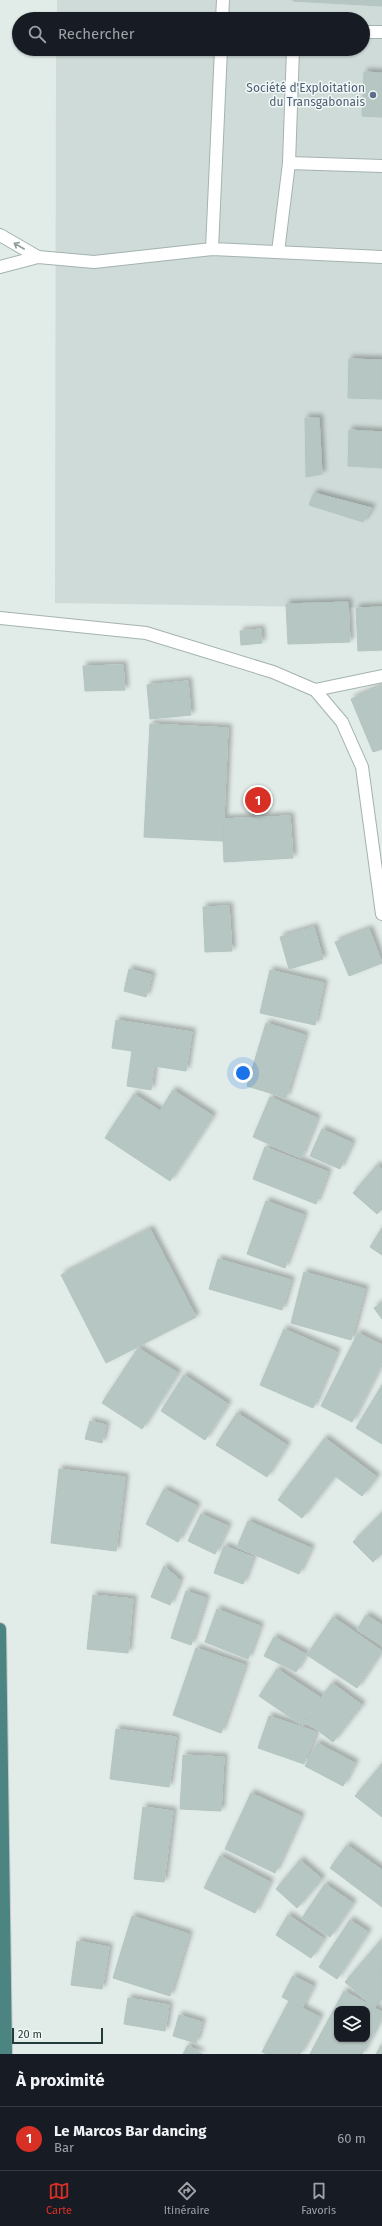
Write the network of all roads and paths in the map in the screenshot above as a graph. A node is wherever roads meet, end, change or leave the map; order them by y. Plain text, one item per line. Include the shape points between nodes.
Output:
1 (223, 0) edge
2 (222, 12) edge
3 (370, 32) edge
4 (382, 32) edge
5 (221, 56) edge
6 (293, 56) edge
7 (289, 163) junction
8 (382, 166) edge
9 (0, 235) edge
10 (212, 249) junction
11 (278, 252) junction
12 (38, 257) junction
13 (382, 257) edge
14 (0, 267) edge
15 (0, 618) edge
16 (382, 676) edge
17 (315, 690) junction
18 (382, 914) edge
19 (0, 1629) edge
20 (6, 2054) edge

1 - 2 street
3 - 4 street
5 - 10 street
6 - 7 street
7 - 8 street
7 - 11 street
12 -> 9 street
10 - 11 street
10 - 12 street via 94,262
11 - 13 street
12 - 14 street
15 - 17 street via 146,634 273,672
16 - 17 street
17 - 18 street via 342,722 362,767
19 - 20 highway

